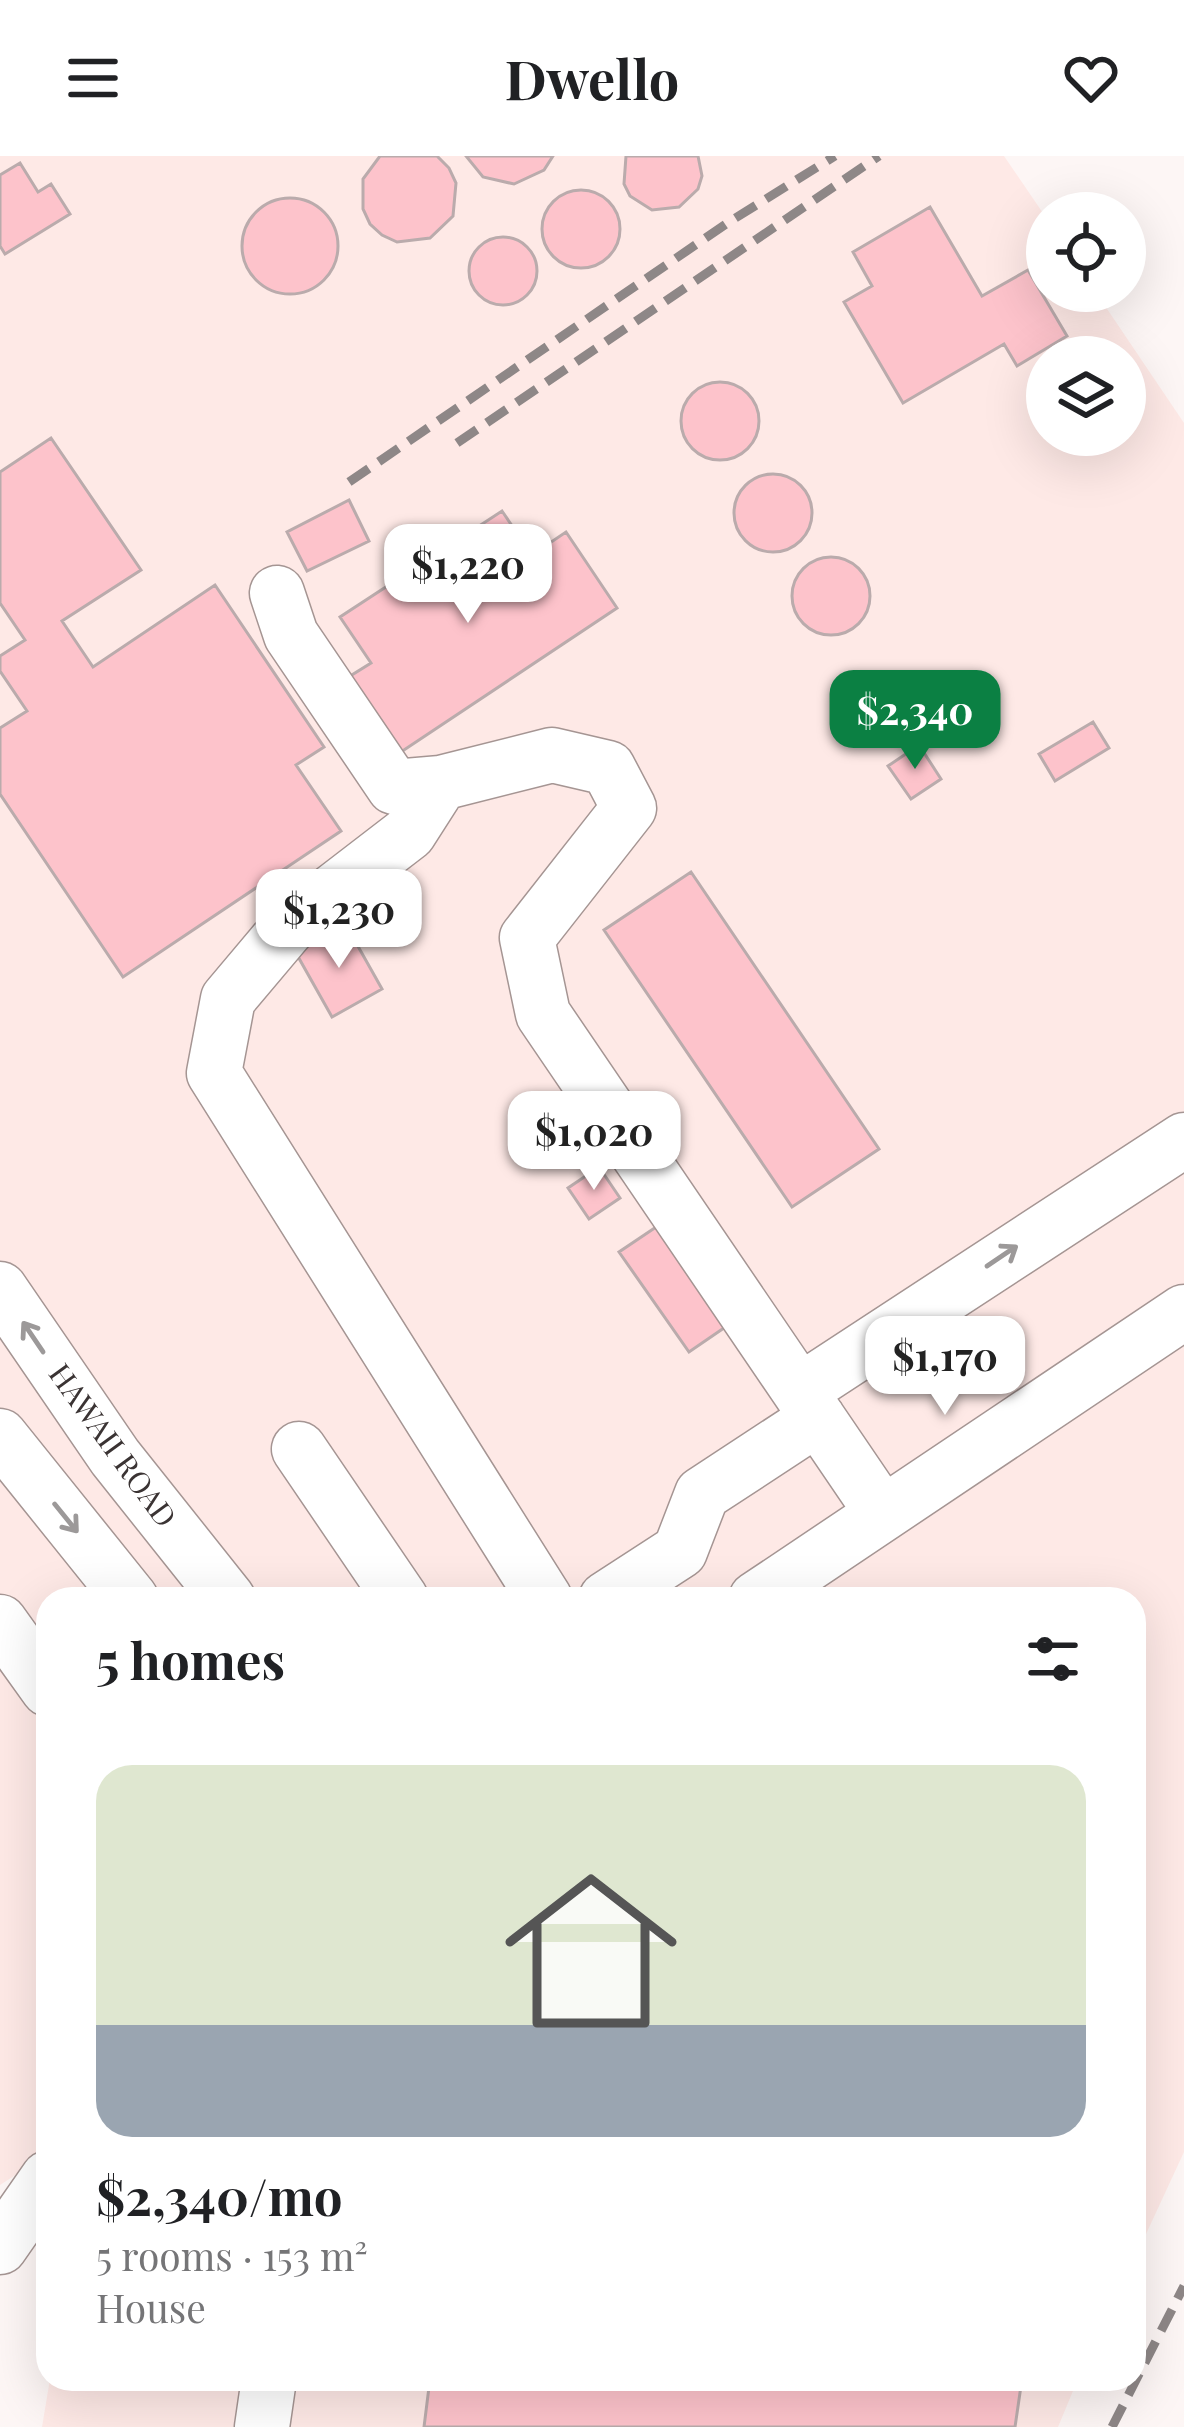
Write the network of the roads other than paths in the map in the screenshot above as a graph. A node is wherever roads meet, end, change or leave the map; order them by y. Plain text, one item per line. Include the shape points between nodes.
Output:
1 (277, 593) dead end
2 (441, 784) junction
3 (1184, 1139) edge
4 (0, 1289) edge
5 (1184, 1312) edge
6 (809, 1404) junction
7 (0, 1436) edge
8 (299, 1449) dead end
9 (884, 1514) junction
10 (121, 1587) edge
11 (218, 1587) edge
12 (393, 1587) edge
13 (537, 1587) edge
14 (624, 1587) edge
15 (778, 1587) edge
16 (0, 1622) edge
17 (36, 1672) edge
18 (36, 2195) edge
19 (0, 2247) edge
20 (267, 2391) edge
21 (262, 2427) edge

1 - 2 street via 291,635 394,787
2 - 6 street via 552,755 608,768 629,808 527,938 543,1014
2 - 13 street via 409,833 292,923 228,999 214,1073
6 -> 3 street
11 -> 4 street, HAWAII ROAD via 115,1457
5 - 9 street
6 - 9 street
6 - 14 street via 701,1495 680,1551
7 -> 10 street
8 - 12 street
9 - 15 street
16 - 17 street
18 - 19 street
20 - 21 street

